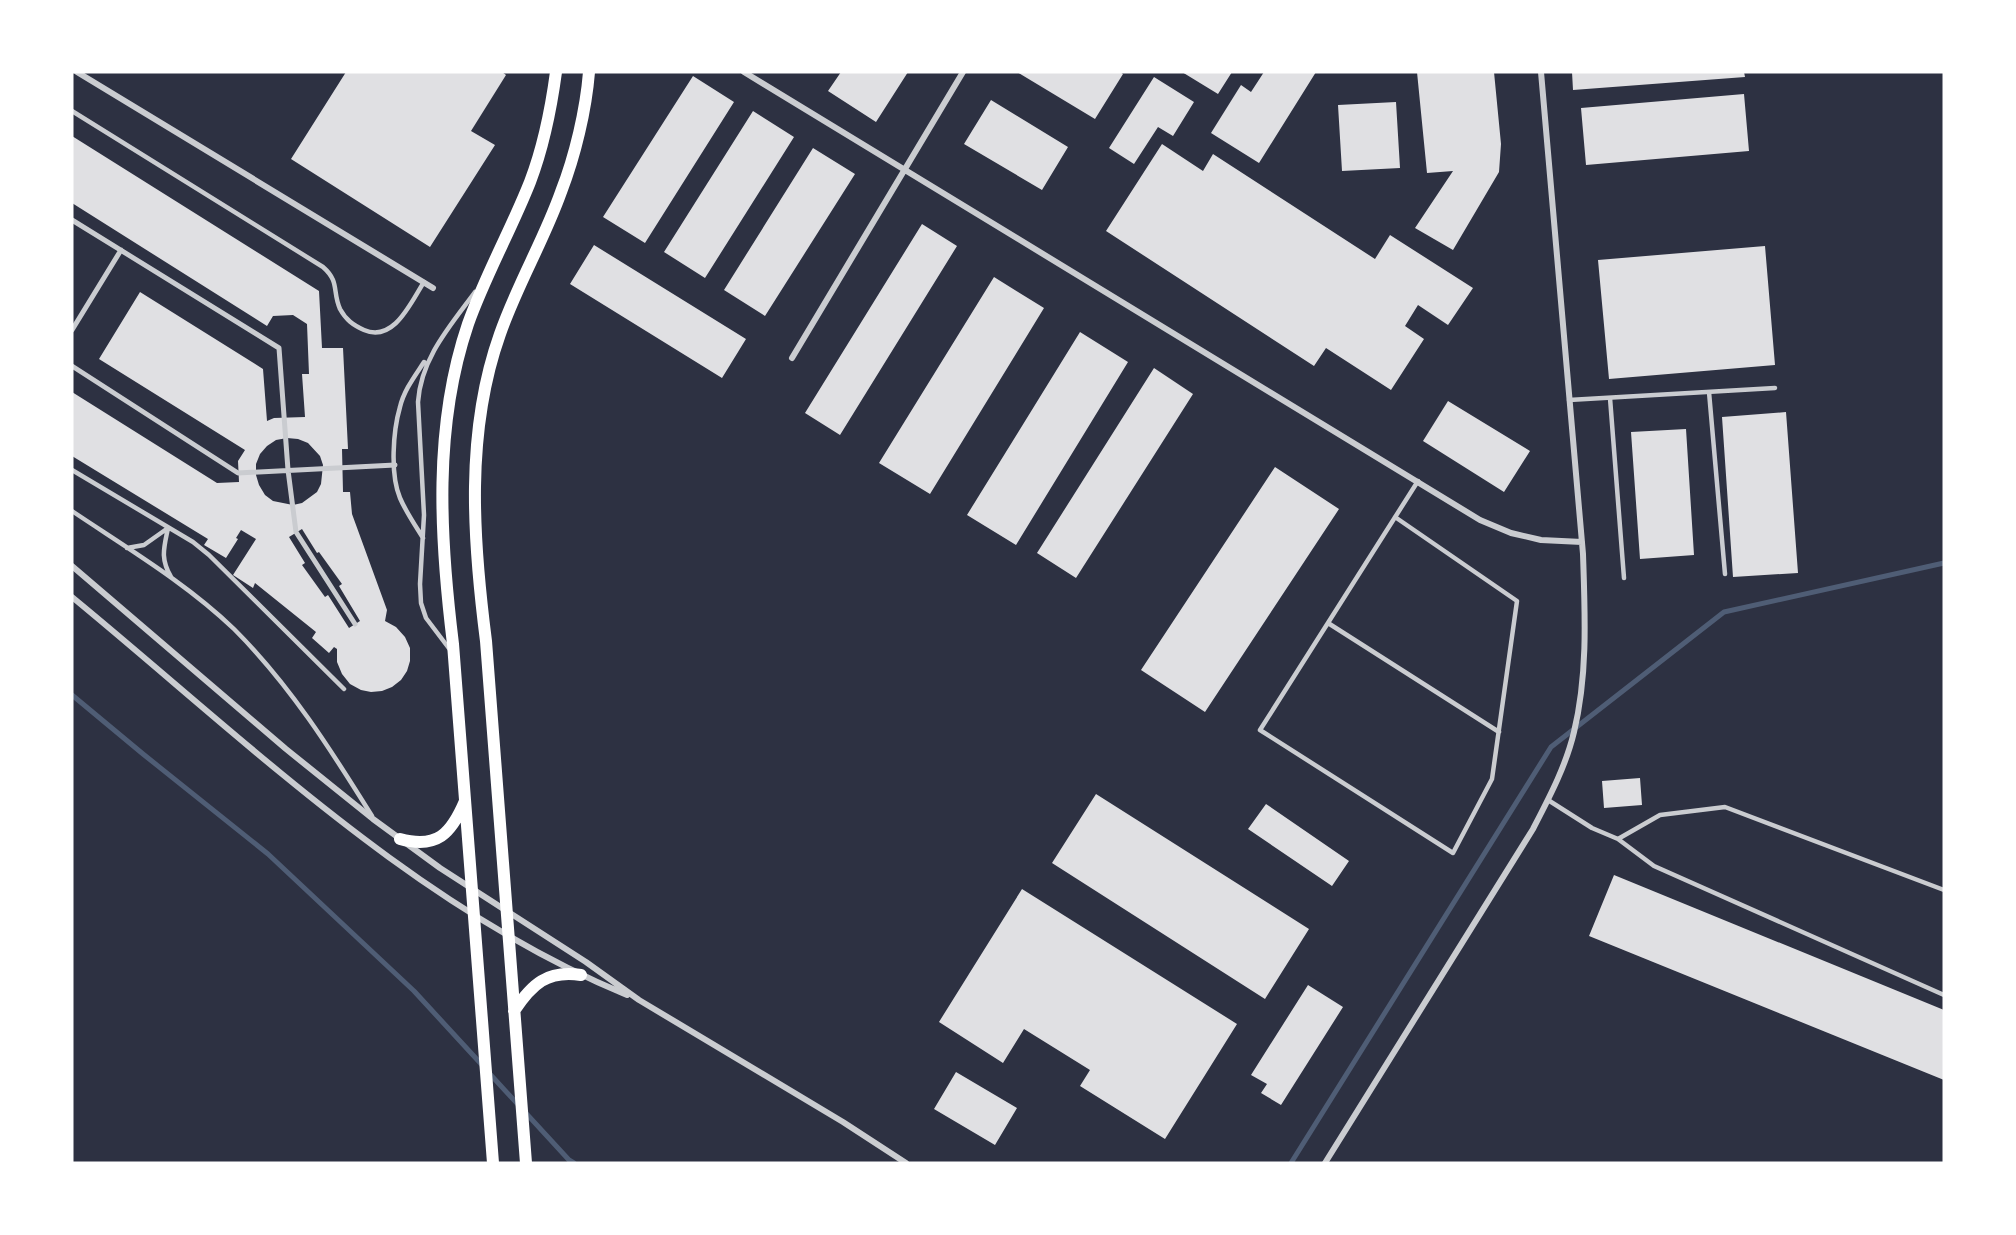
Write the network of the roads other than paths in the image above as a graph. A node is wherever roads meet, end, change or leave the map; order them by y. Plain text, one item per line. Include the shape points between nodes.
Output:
1 (77, 72) edge
2 (556, 72) edge
3 (589, 72) edge
4 (744, 72) edge
5 (963, 72) edge
6 (1541, 72) edge
7 (72, 111) edge
8 (906, 169) junction
9 (72, 220) edge
10 (121, 250) junction
11 (489, 273) junction
12 (424, 282) junction
13 (434, 288) dead end
14 (72, 330) edge
15 (432, 350) junction
16 (792, 358) dead end
17 (72, 366) edge
18 (1774, 388) dead end
19 (1709, 392) junction
20 (1610, 398) junction
21 (1569, 400) junction
22 (395, 465) junction
23 (72, 470) edge
24 (288, 470) junction
25 (1418, 481) junction
26 (72, 511) edge
27 (1395, 517) junction
28 (168, 528) junction
29 (423, 538) junction
30 (1582, 542) junction
31 (127, 548) junction
32 (72, 566) edge
33 (1725, 574) dead end
34 (1624, 578) dead end
35 (172, 579) junction
36 (72, 597) edge
37 (1328, 623) junction
38 (355, 624) dead end
39 (454, 654) junction
40 (344, 689) dead end
41 (1499, 732) junction
42 (465, 800) junction
43 (1548, 800) junction
44 (373, 819) junction
45 (400, 839) junction
46 (1618, 839) junction
47 (472, 890) junction
48 (1944, 890) edge
49 (507, 912) junction
50 (474, 914) junction
51 (508, 935) junction
52 (581, 975) junction
53 (1944, 995) edge
54 (639, 999) junction
55 (514, 1011) junction
56 (493, 1163) edge
57 (526, 1163) edge
58 (906, 1163) edge
59 (1324, 1163) edge

1 - 12 street
2 - 11 main road via 530,180
3 - 49 main road via 573,155 561,192 492,358 477,444 477,558
4 - 8 street
5 - 8 street
6 - 21 street
7 - 12 lane via 323,267 332,275 339,306 353,325 369,332 387,331
8 - 16 street
8 - 25 street
9 - 10 street
10 - 14 street
10 - 24 street via 279,348
11 - 15 lane
11 - 39 main road via 460,350 444,441 442,523
12 - 13 street
15 - 22 lane via 400,406 394,441
15 - 29 lane via 419,385 418,402 424,483
17 - 24 street via 238,473
18 - 19 lane
19 - 20 lane
19 - 33 lane
20 - 21 lane
20 - 34 lane
21 - 30 street
22 - 24 street
22 - 29 lane via 399,496
23 - 28 lane
24 - 38 street via 296,532
25 - 27 lane
25 - 30 street via 1480,520 1510,532 1541,540
26 - 31 lane
27 - 37 lane
27 - 41 lane via 1517,601
28 - 31 lane via 144,546
28 - 35 lane via 163,552
28 - 40 lane via 209,555
29 - 39 lane via 421,603 426,618
30 - 43 street via 1583,677 1574,733
31 - 35 lane
32 - 44 street
35 - 44 lane via 233,629 288,691 334,754
36 - 50 street via 318,803
37 - 41 lane
37 - 41 lane via 1260,730 1453,853 1492,779
39 - 42 main road
42 - 45 main road via 456,820 437,840 415,843
42 - 47 main road
43 - 46 lane via 1592,828
43 - 59 street
44 - 45 street
45 - 47 street
46 - 48 lane via 1660,815 1725,807
46 - 53 lane via 1654,866
47 - 49 street
47 - 50 main road
49 - 51 main road
49 - 54 street
50 - 51 street
50 - 56 main road
51 - 52 street
51 - 55 main road
52 - 54 street
52 - 55 main road via 545,978
54 - 58 street
55 - 57 main road

